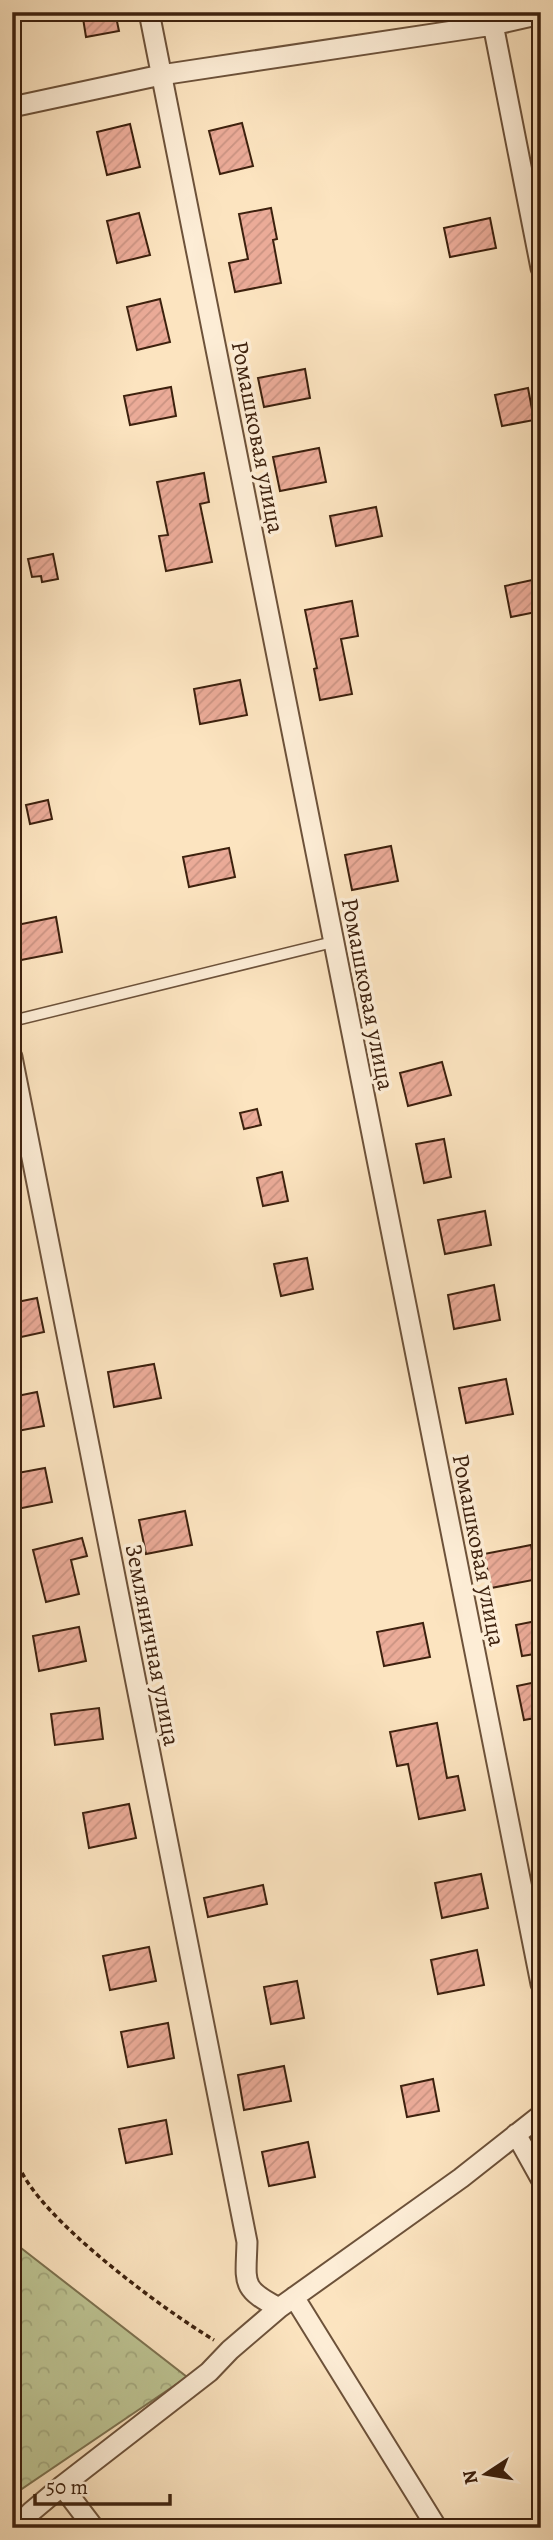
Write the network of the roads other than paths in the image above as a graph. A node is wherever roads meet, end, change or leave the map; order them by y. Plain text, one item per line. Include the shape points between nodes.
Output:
1 (149, 12) edge
2 (541, 14) edge
3 (492, 18) edge
4 (161, 75) junction
5 (12, 107) edge
6 (541, 268) edge
7 (333, 942) junction
8 (12, 1021) edge
9 (12, 1057) edge
10 (541, 1984) edge
11 (541, 2115) edge
12 (516, 2134) junction
13 (541, 2179) edge
14 (287, 2303) junction
15 (62, 2486) junction
16 (16, 2528) edge
17 (94, 2528) edge
18 (438, 2528) edge

1 - 4 street, Ромашковая улица
2 - 3 street
3 - 4 street
3 - 6 street
4 - 5 street
4 - 7 street, Ромашковая улица
7 - 8 lane
7 - 10 street, Ромашковая улица
9 - 14 street, Земляничная улица via 247,2242 246,2281 254,2294
11 - 12 street
12 - 13 street
12 - 14 street
14 - 15 street via 209,2372
14 - 18 street
15 - 16 street
15 - 17 street

